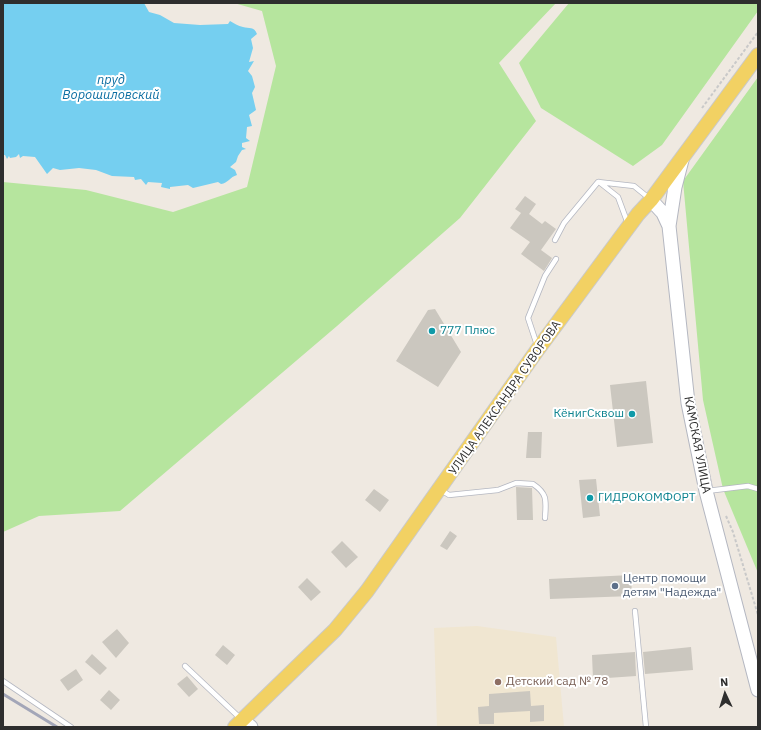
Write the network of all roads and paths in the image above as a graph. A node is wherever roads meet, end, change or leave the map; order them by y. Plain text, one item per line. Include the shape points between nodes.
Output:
1 (758, 55) edge
2 (682, 159) junction
3 (598, 182) junction
4 (651, 200) junction
5 (669, 226) junction
6 (629, 227) junction
7 (555, 240) dead end
8 (556, 259) dead end
9 (538, 349) junction
10 (440, 489) junction
11 (758, 489) edge
12 (706, 491) junction
13 (724, 511) dead end
14 (546, 518) dead end
15 (634, 611) dead end
16 (758, 615) edge
17 (185, 666) dead end
18 (3, 681) edge
19 (758, 690) edge
20 (243, 725) edge
21 (71, 727) edge
22 (646, 727) edge

1 - 2 main road, УЛИЦА АЛЕКСАНДРА СУВОРОВА
2 - 4 main road, УЛИЦА АЛЕКСАНДРА СУВОРОВА
2 - 5 main road
3 - 4 lane via 634,186
3 - 6 lane via 618,197
3 - 7 lane via 564,223
4 - 5 main road, КАМСКАЯ УЛИЦА via 663,213
4 - 6 main road, УЛИЦА АЛЕКСАНДРА СУВОРОВА
5 - 12 main road, КАМСКАЯ УЛИЦА via 688,403
6 - 9 main road, УЛИЦА АЛЕКСАНДРА СУВОРОВА
8 - 9 lane via 545,276 528,318
9 - 10 main road, УЛИЦА АЛЕКСАНДРА СУВОРОВА
10 - 14 lane via 449,495 498,490 516,483 533,484 546,499
10 - 20 main road, УЛИЦА АЛЕКСАНДРА СУВОРОВА via 368,591 335,630
11 - 12 lane via 748,486
12 - 19 main road, КАМСКАЯ УЛИЦА
13 - 16 path via 733,532
15 - 22 lane
17 - 20 lane
18 - 21 lane

